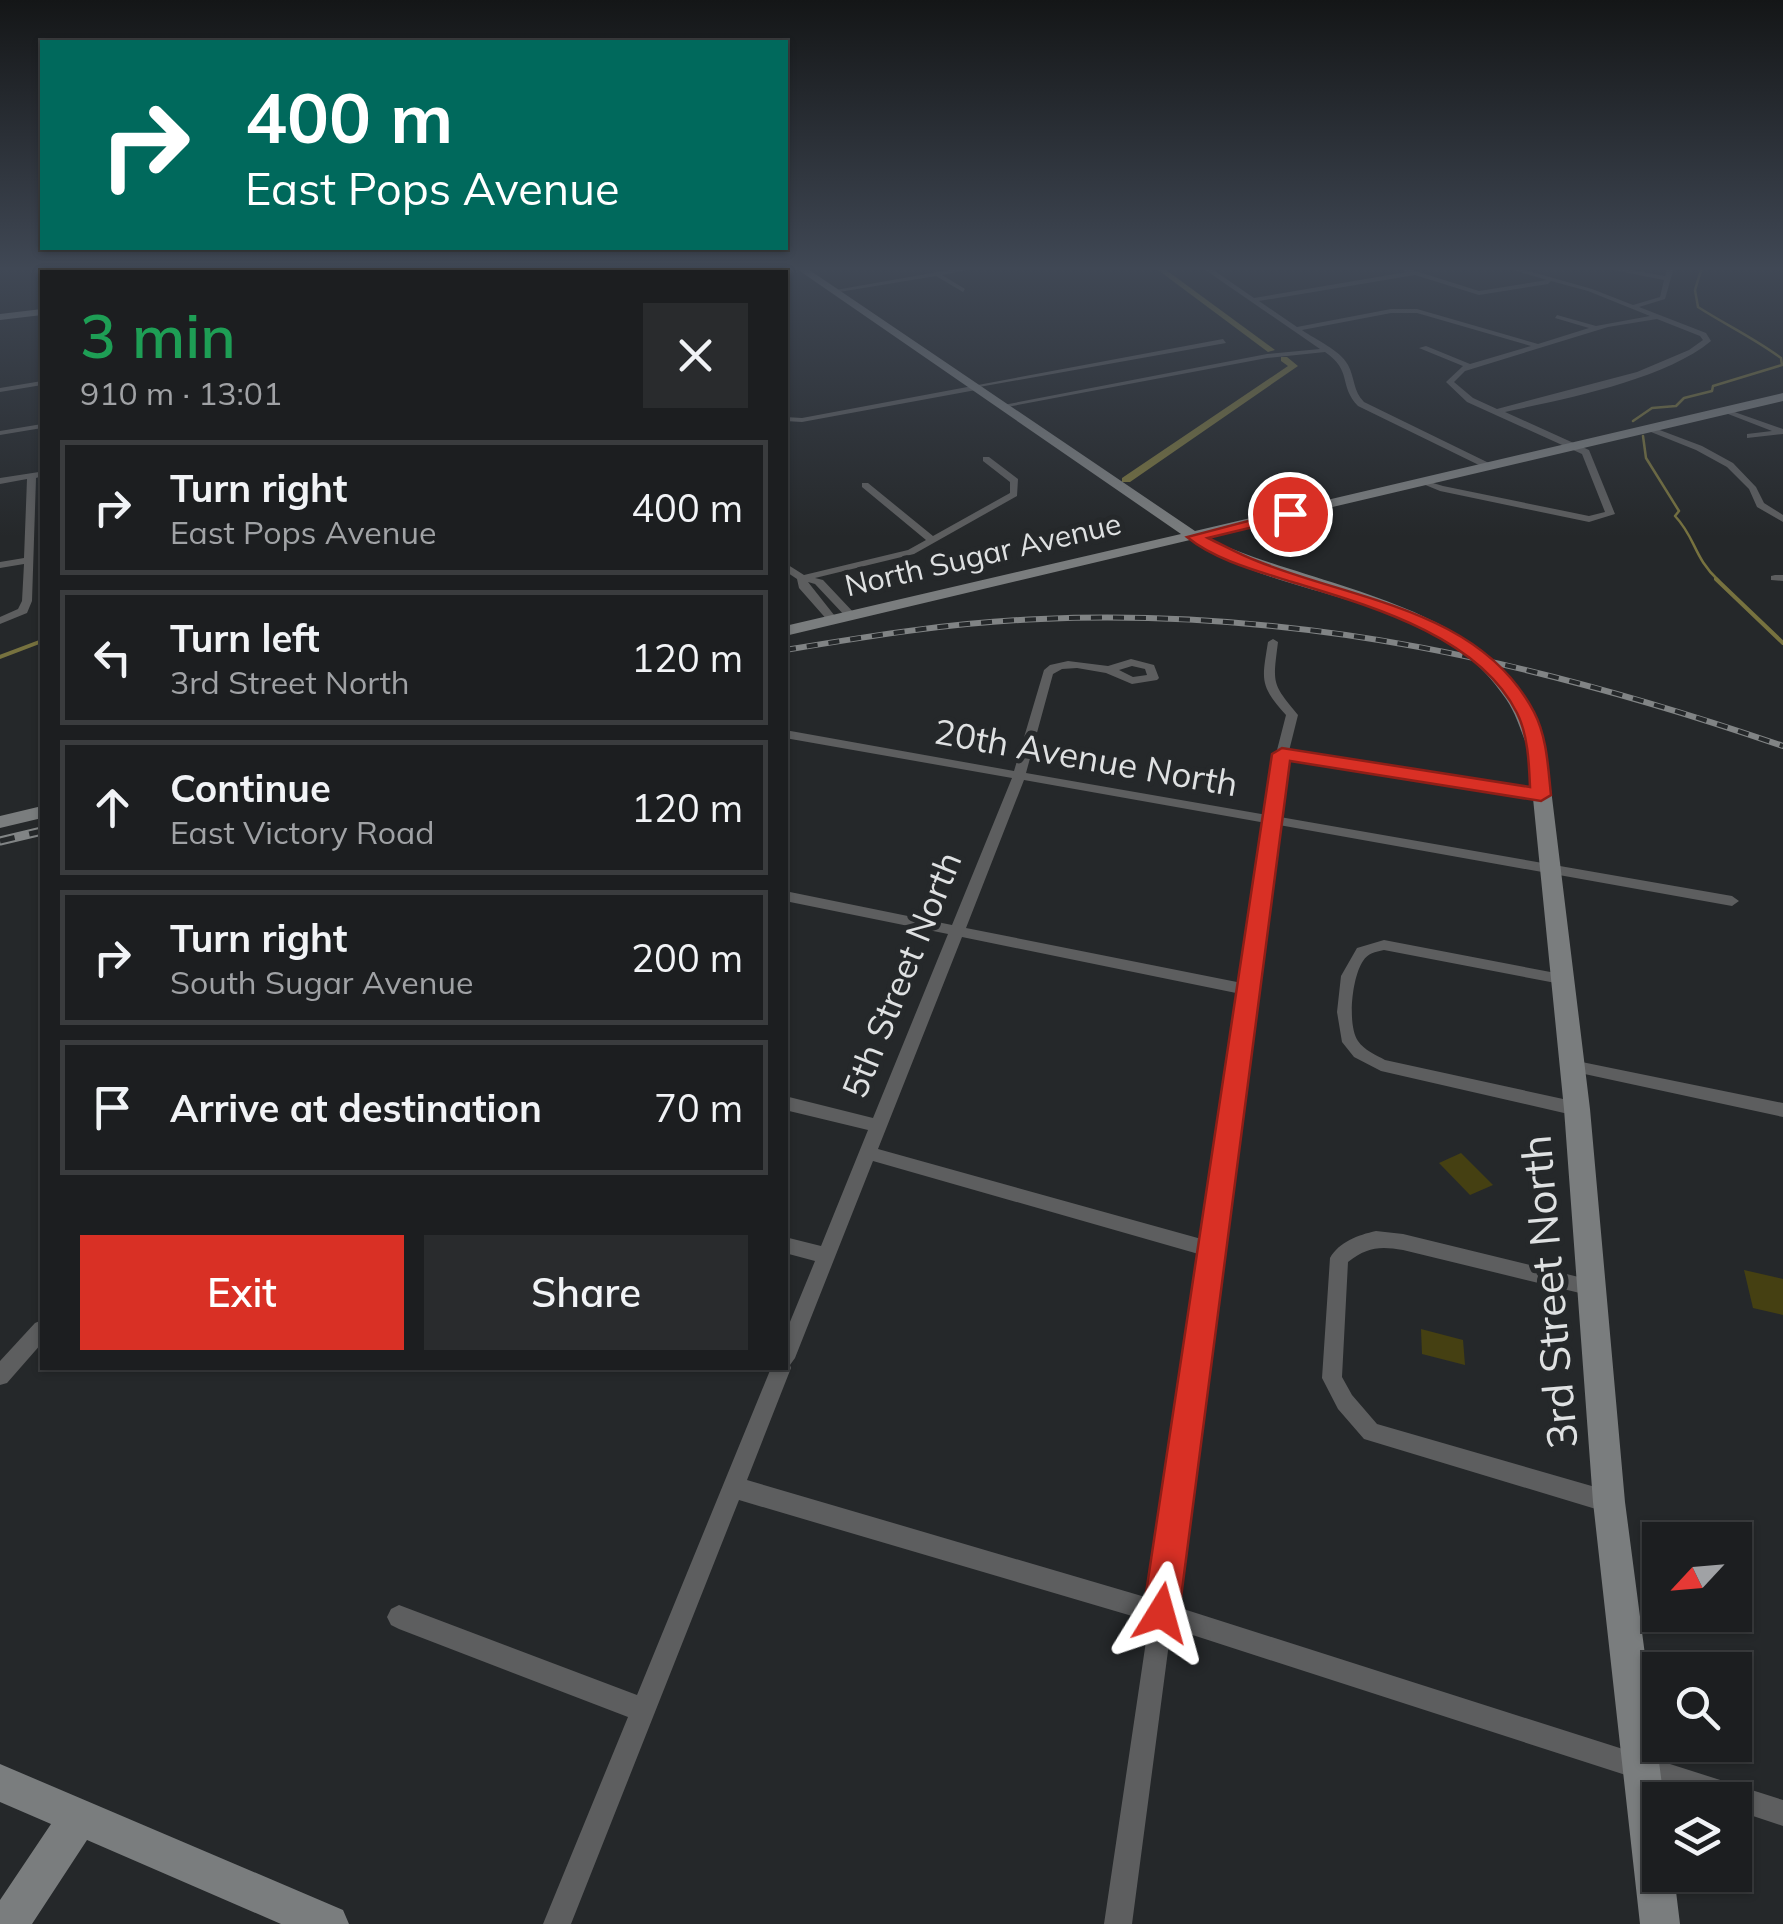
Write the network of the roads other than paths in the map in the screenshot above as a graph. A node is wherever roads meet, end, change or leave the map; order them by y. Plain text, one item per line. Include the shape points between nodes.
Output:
1 (930, 357) edge
2 (1139, 357) edge
3 (1264, 357) edge
4 (1337, 357) edge
5 (1445, 357) edge
6 (1504, 357) edge
7 (1680, 357) edge
8 (1471, 367) junction
9 (40, 384) edge
10 (975, 387) junction
11 (0, 390) edge
12 (1783, 397) edge
13 (1002, 406) junction
14 (1726, 410) junction
15 (1496, 412) junction
16 (788, 418) edge
17 (40, 426) edge
18 (1649, 428) junction
19 (1783, 432) edge
20 (0, 433) edge
21 (1750, 436) dead end
22 (1573, 446) junction
23 (986, 460) dead end
24 (1488, 466) junction
25 (37, 475) edge
26 (0, 481) edge
27 (1426, 482) junction
28 (865, 485) dead end
29 (1783, 520) edge
30 (1195, 537) junction
31 (935, 540) junction
32 (28, 560) junction
33 (0, 565) edge
34 (788, 568) edge
35 (802, 578) junction
36 (40, 591) edge
37 (27, 594) junction
38 (851, 616) junction
39 (834, 620) junction
40 (0, 621) edge
41 (788, 630) edge
42 (1274, 642) dead end
43 (1108, 670) dead end
44 (788, 735) edge
45 (1282, 754) junction
46 (1019, 777) junction
47 (1541, 795) junction
48 (40, 812) edge
49 (0, 822) edge
50 (1272, 822) junction
51 (1549, 870) junction
52 (788, 897) edge
53 (1732, 901) dead end
54 (958, 929) junction
55 (1561, 979) junction
56 (1248, 990) junction
57 (1572, 1066) junction
58 (788, 1104) edge
59 (1577, 1109) junction
60 (1783, 1110) edge
61 (878, 1126) junction
62 (868, 1154) junction
63 (788, 1246) edge
64 (1212, 1250) junction
65 (826, 1256) junction
66 (1588, 1287) junction
67 (40, 1331) edge
68 (788, 1348) edge
69 (779, 1370) edge
70 (0, 1376) edge
71 (733, 1487) junction
72 (1608, 1502) junction
73 (1161, 1613) junction
74 (400, 1618) dead end
75 (644, 1710) junction
76 (1642, 1768) junction
77 (0, 1783) edge
78 (1783, 1813) edge
79 (79, 1816) junction
80 (8, 1924) edge
81 (330, 1924) edge
82 (557, 1924) edge
83 (1118, 1924) edge
84 (1660, 1924) edge

1 - 10 street, 3rd Street North
2 - 10 street
3 - 13 street
4 - 24 street via 1361,404
5 - 8 street
6 - 8 street
7 - 15 street
8 - 15 street via 1451,377 1453,388
9 - 11 street
10 - 13 street, 3rd Street North
10 - 16 street
12 - 14 street, North Sugar Avenue
13 - 30 street, 3rd Street North
14 - 18 street, North Sugar Avenue
14 - 19 street
15 - 22 street
17 - 20 street
18 - 22 street, North Sugar Avenue
18 - 29 street via 1740,470 1754,484 1760,506
19 - 21 street
22 - 24 street, North Sugar Avenue
22 - 27 street via 1586,452 1610,514 1603,518
23 - 31 street via 1015,482 1014,494
24 - 27 street, North Sugar Avenue
25 - 26 street
25 - 32 street
27 - 30 street, North Sugar Avenue
28 - 31 street
30 - 38 street, North Sugar Avenue
30 - 47 street, 3rd Street North via 1252,565 1382,604 1453,640 1488,667 1526,713
31 - 35 street via 912,552
32 - 33 street
32 - 37 street
34 - 35 street
35 - 38 street via 818,582
35 - 39 street
36 - 37 street
37 - 40 street via 23,611
38 - 39 street, North Sugar Avenue
39 - 41 street, North Sugar Avenue
42 - 45 street via 1268,688 1292,715
43 - 46 street, 5th Street North via 1066,665 1048,672
44 - 46 street, 20th Avenue North
45 - 47 street
45 - 50 street
46 - 50 street, 20th Avenue North
46 - 54 street, 5th Street North
47 - 51 street, 3rd Street North
48 - 49 street
50 - 51 street, 20th Avenue North
50 - 56 street
51 - 53 street, 20th Avenue North
51 - 55 street, 3rd Street North
52 - 54 street
54 - 56 street
54 - 61 street, 5th Street North
55 - 57 street, 3rd Street North
55 - 59 street via 1384,944 1356,958 1344,1017 1358,1053 1381,1066
56 - 64 street
57 - 59 street, 3rd Street North
57 - 60 street
58 - 61 street
59 - 66 street, 3rd Street North
61 - 62 street, 5th Street North
62 - 64 street
62 - 65 street, 5th Street North
63 - 65 street
64 - 73 street
65 - 68 street, 5th Street North
66 - 72 street, 3rd Street North
66 - 72 street via 1403,1242 1361,1240 1339,1258 1332,1378 1372,1432
67 - 70 street
69 - 71 street, 5th Street North
71 - 73 street
71 - 75 street, 5th Street North
72 - 76 street, 3rd Street North
73 - 76 street
73 - 83 street
74 - 75 street
75 - 82 street, 5th Street North
76 - 78 street
76 - 84 street, 3rd Street North
77 - 79 street
79 - 80 street
79 - 81 street

